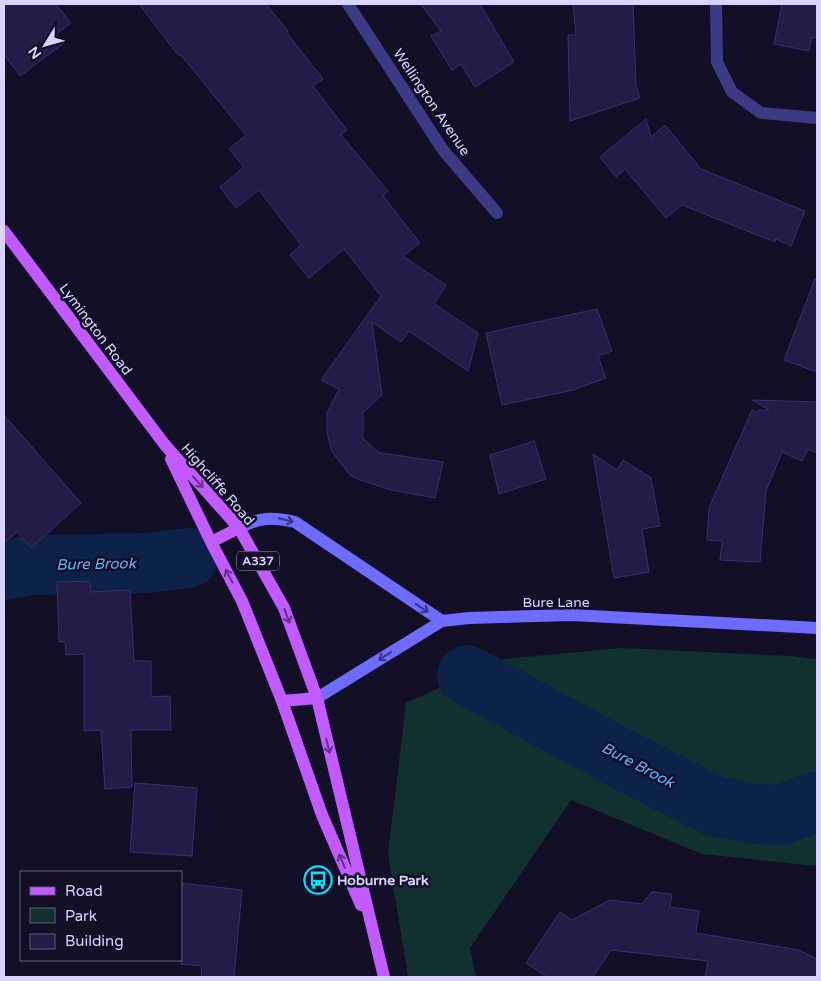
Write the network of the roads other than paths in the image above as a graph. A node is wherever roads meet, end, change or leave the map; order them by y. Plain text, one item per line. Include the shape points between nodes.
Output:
1 (348, 4) edge
2 (716, 4) edge
3 (817, 118) edge
4 (497, 213) dead end
5 (4, 231) edge
6 (165, 445) junction
7 (239, 528) junction
8 (211, 542) junction
9 (442, 622) junction
10 (817, 628) edge
11 (317, 698) junction
12 (282, 701) junction
13 (376, 938) junction
14 (384, 977) edge

1 - 4 street, Wellington Avenue via 443,150
2 - 3 street via 717,62 732,92 761,113
5 - 6 main road, Lymington Road / A337
6 -> 7 main road, Highcliffe Road / A337
6 - 8 main road, Highcliffe Road / A337
7 - 8 main road
7 -> 9 street via 258,519 295,522
7 -> 11 main road, Highcliffe Road / A337 via 284,608
12 -> 8 main road, Highcliffe Road / A337 via 242,601
9 - 10 street, Bure Lane via 469,618 572,616
9 -> 11 street, Bure Lane
11 - 12 main road
11 -> 13 main road, Highcliffe Road / A337
13 -> 12 main road, Highcliffe Road / A337 via 322,815
13 - 14 main road, Highcliffe Road / A337

